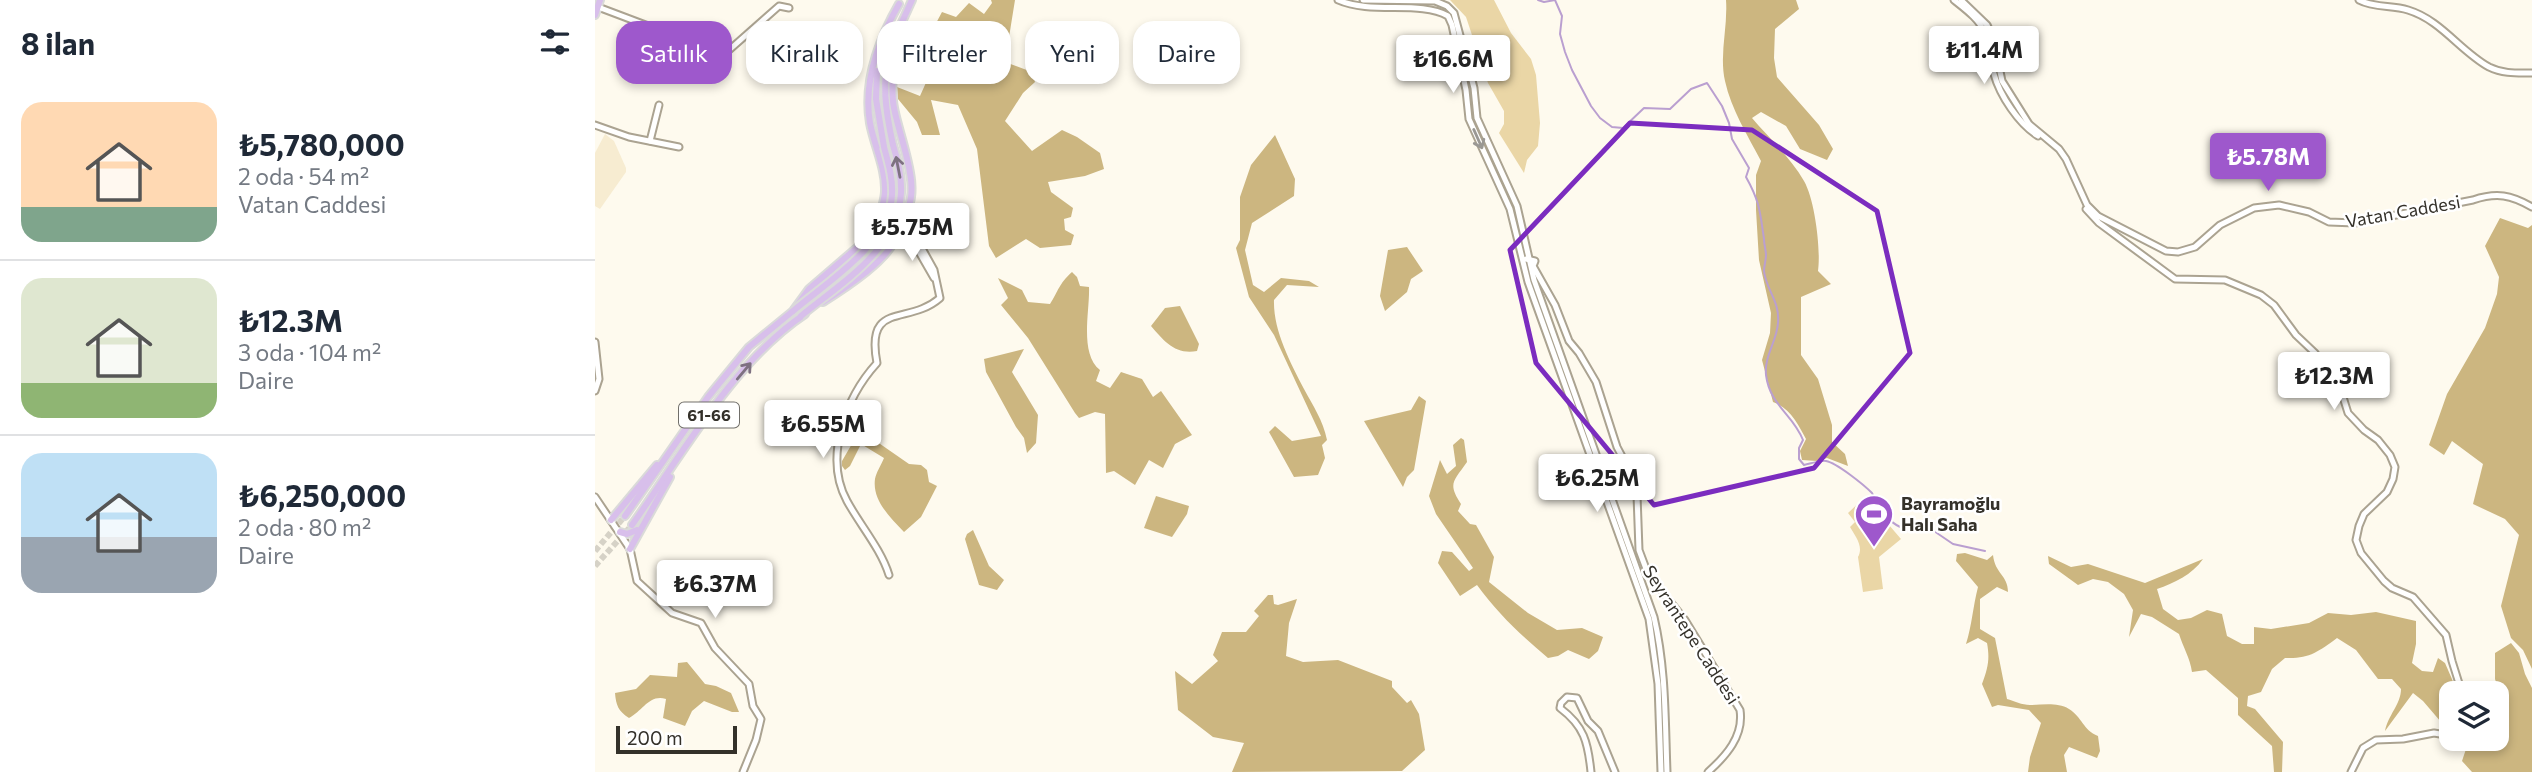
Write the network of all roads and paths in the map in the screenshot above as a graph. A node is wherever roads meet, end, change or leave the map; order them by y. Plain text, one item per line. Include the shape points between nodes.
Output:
1 (912, 0) edge
2 (1338, 0) edge
3 (1363, 0) edge
4 (1954, 0) edge
5 (1961, 0) edge
6 (2359, 0) edge
7 (900, 2) edge
8 (598, 7) edge
9 (789, 8) dead end
10 (903, 21) edge
11 (2532, 73) edge
12 (885, 84) edge
13 (893, 84) edge
14 (659, 105) dead end
15 (595, 125) edge
16 (2045, 138) junction
17 (650, 141) junction
18 (678, 146) dead end
19 (2084, 199) junction
20 (2532, 207) edge
21 (881, 213) junction
22 (902, 218) junction
23 (877, 223) junction
24 (897, 233) junction
25 (1529, 260) junction
26 (936, 280) junction
27 (793, 311) junction
28 (801, 316) junction
29 (595, 342) edge
30 (595, 391) edge
31 (673, 448) junction
32 (681, 455) junction
33 (595, 497) edge
34 (625, 516) tunnel mouth
35 (611, 520) junction
36 (632, 525) tunnel mouth
37 (640, 528) junction
38 (620, 532) junction
39 (630, 549) junction
40 (890, 575) dead end
41 (2458, 681) edge
42 (2439, 734) edge
43 (743, 772) edge
44 (1591, 772) edge
45 (1615, 772) edge
46 (1661, 772) edge
47 (1667, 772) edge
48 (1708, 772) edge
49 (2351, 772) edge

1 - 10 main road, 61-66
2 -> 25 street via 1358,6 1429,8 1448,16 1469,119
3 - 25 street via 1435,1 1454,13 1477,118 1517,206
4 - 16 street, Vatan Caddesi via 1982,27 1995,77 2018,116 2027,128
5 - 16 street, Vatan Caddesi via 1987,25 2002,81 2028,124
6 - 11 street via 2409,10 2449,33 2490,67 2509,74
7 - 21 main road, 61-66 via 881,38 868,105 884,177
7 - 27 main road, 61-66, bridge via 880,51 876,75 890,207 871,244
8 - 9 street via 651,27 654,39 712,58 728,51 779,6
28 -> 12 main road, 61-66, bridge via 864,264 887,237 899,209 901,172
13 - 22 main road, 61-66 via 893,103 911,175 910,202
14 - 17 street
15 - 17 street
16 - 19 street, Vatan Caddesi via 2066,159
17 - 18 street
19 - 20 street, Vatan Caddesi via 2098,216 2172,252 2195,247 2220,225 2254,208 2279,205 2329,222 2348,223 2490,194 2505,194
19 - 41 street via 2086,209 2099,223 2175,279 2225,280 2261,295 2315,353 2349,413 2378,440 2395,467 2387,492 2364,514 2359,526 2356,540 2361,553 2384,581 2413,597 2447,635
21 - 22 main road via 892,210
21 - 23 main road, 61-66
22 - 24 main road, 61-66
22 - 26 street
23 - 24 main road via 885,234
23 - 27 main road, 61-66 via 859,246 809,289
24 - 26 street via 915,244
24 - 28 main road, 61-66 via 878,261
25 - 46 street via 1532,293 1649,619 1658,684
25 - 47 street via 1654,618 1664,684
25 - 48 street, Seyrantepe Caddesi via 1595,382 1633,479 1639,550 1648,574 1685,620 1739,710 1736,738 1727,755
26 - 40 street via 940,298 934,303 880,325 874,345 877,363 850,404 835,465 846,499
27 - 31 main road, 61-66 via 749,347
32 -> 28 main road, 61-66 via 758,354
29 - 30 street via 599,379
31 - 34 main road, 61-66
31 - 35 main road, 61-66
32 - 36 main road, 61-66
32 - 37 main road, 61-66
33 - 35 street
35 - 38 street
37 - 38 main road via 633,534
37 - 39 main road, 61-66
38 - 39 street
39 - 43 street via 637,581 673,612 701,623 715,648 749,684 761,719
42 - 49 street via 2376,740 2363,748
44 - 45 street via 1581,728 1560,708 1567,697 1577,698 1598,731

